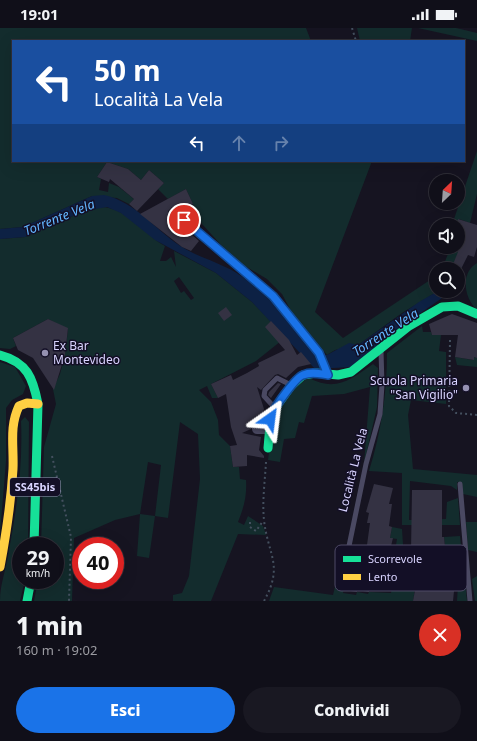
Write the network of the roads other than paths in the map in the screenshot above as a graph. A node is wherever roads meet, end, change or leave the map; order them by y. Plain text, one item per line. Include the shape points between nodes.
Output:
1 (172, 211) dead end
2 (477, 314) edge
3 (381, 348) junction
4 (0, 355) edge
5 (327, 372) junction
6 (292, 386) junction
7 (38, 404) junction
8 (275, 409) junction
9 (257, 429) dead end
10 (270, 429) junction
11 (268, 448) road end
12 (460, 484) dead end
13 (34, 537) edge
14 (349, 545) edge
15 (465, 545) edge
16 (467, 566) edge
17 (0, 567) edge
18 (29, 589) edge
19 (27, 601) edge
20 (470, 601) edge

1 - 5 lane via 273,296 319,353
2 - 3 street via 452,305 444,307 421,319
3 - 5 street via 352,372
3 - 14 lane, Località La Vela via 380,414 366,464
4 - 7 street, SS45bis via 16,360 27,370 35,386
5 - 6 street via 303,375 298,377
6 - 8 street
6 - 8 lane via 276,378 265,390 264,396
7 - 13 street, SS45bis
7 - 17 street via 27,403 19,406 13,420 13,469
8 - 10 street via 270,416
9 - 10 street
10 - 11 street via 271,440
12 - 15 lane
16 - 20 lane
18 - 19 street

